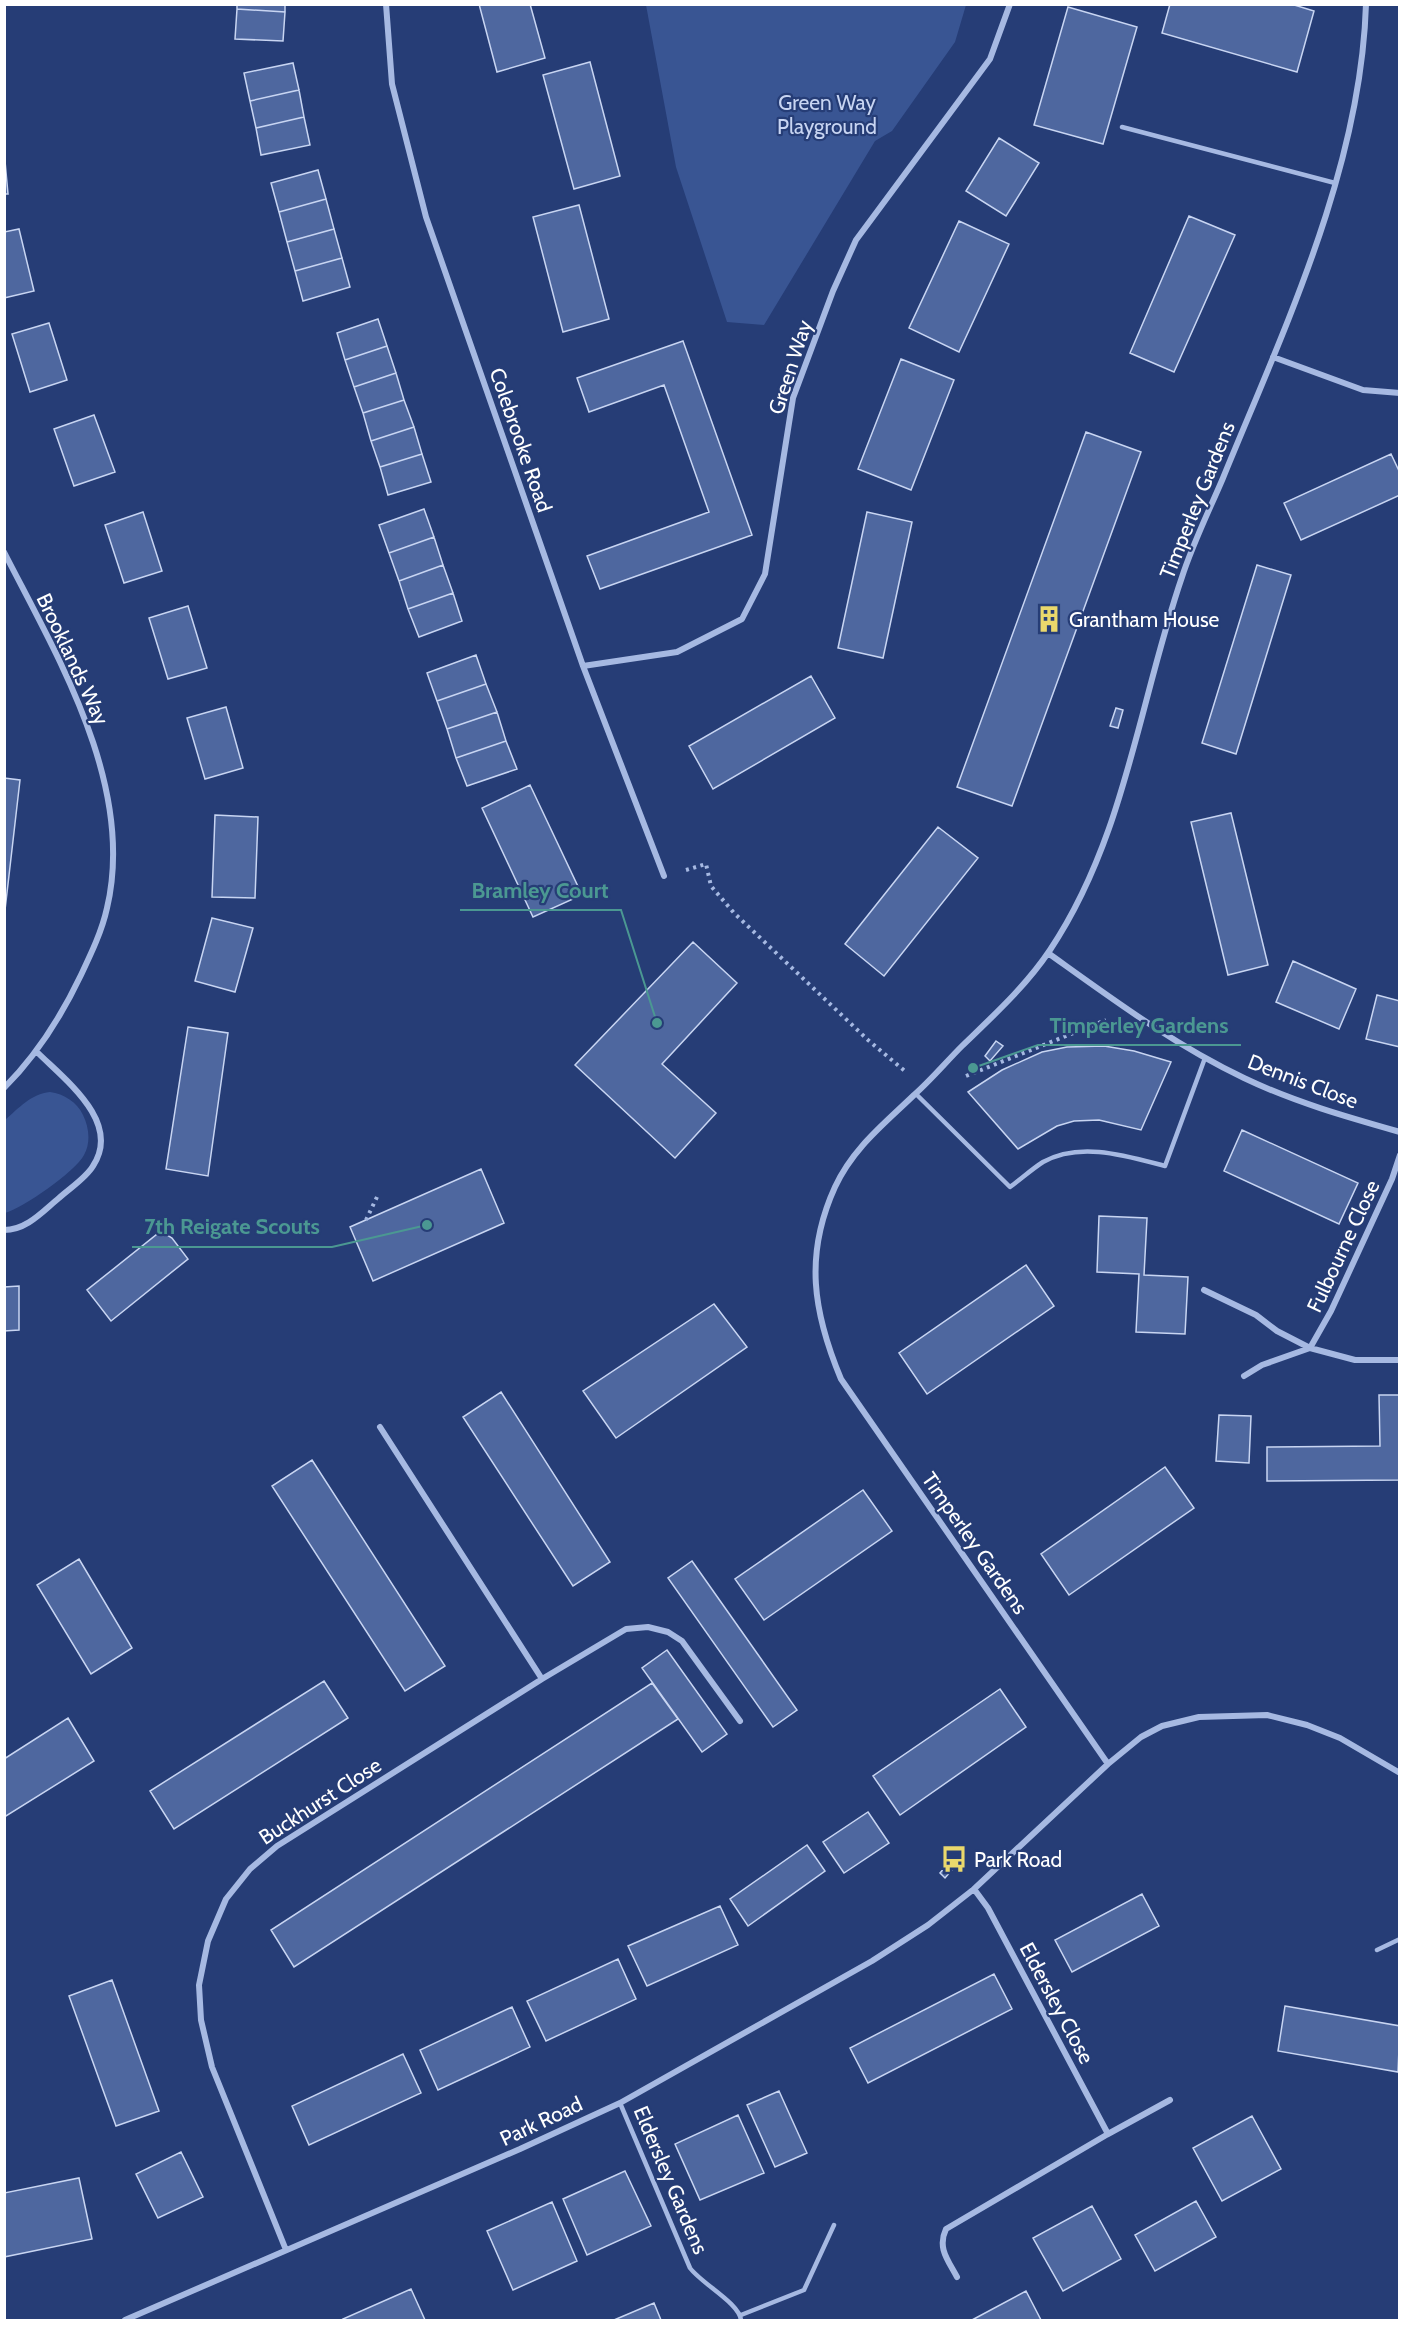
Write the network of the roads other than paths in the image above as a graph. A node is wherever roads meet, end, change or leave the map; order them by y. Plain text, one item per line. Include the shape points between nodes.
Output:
1 (386, 4) edge
2 (1010, 4) edge
3 (1366, 4) edge
4 (1122, 127) dead end
5 (1335, 183) junction
6 (1273, 357) junction
7 (1400, 393) edge
8 (4, 552) edge
9 (583, 666) junction
10 (664, 876) road end
11 (1048, 953) junction
12 (37, 1052) junction
13 (1205, 1058) junction
14 (4, 1088) edge
15 (916, 1094) junction
16 (1400, 1132) edge
17 (1400, 1155) edge
18 (4, 1230) edge
19 (1204, 1290) dead end
20 (1310, 1348) junction
21 (1400, 1360) edge
22 (1244, 1376) dead end
23 (380, 1427) dead end
24 (542, 1679) junction
25 (740, 1721) dead end
26 (1108, 1764) junction
27 (1400, 1773) edge
28 (974, 1889) junction
29 (1400, 1939) edge
30 (1377, 1950) dead end
31 (1170, 2100) dead end
32 (620, 2103) junction
33 (1108, 2134) junction
34 (834, 2225) dead end
35 (286, 2250) junction
36 (957, 2277) dead end
37 (741, 2318) edge
38 (125, 2320) edge

1 - 9 street, Colebrooke Road via 392,84 426,217
2 - 9 street, Green Way via 990,59 856,240 833,291 793,398 765,574 742,619 677,652
3 - 5 street, Timperley Gardens via 1359,80
4 - 5 lane
5 - 6 street, Timperley Gardens via 1304,282
6 - 7 street via 1363,390
6 - 11 street, Timperley Gardens via 1182,574 1103,849 1079,902
8 - 12 street, Brooklands Way via 82,708 104,778 111,817 113,866 107,908 94,948 69,1000
9 - 10 street, Colebrooke Road
11 - 13 street, Dennis Close via 1129,1011
11 - 15 street, Timperley Gardens via 1002,1007
12 - 14 street, Brooklands Way
12 - 18 street via 89,1107 103,1140 93,1167 77,1183 27,1224
13 - 15 lane via 1165,1166 1095,1151 1068,1154 1044,1162 1010,1187
13 - 16 street, Dennis Close via 1325,1111
15 - 26 street, Timperley Gardens via 859,1148 835,1186 814,1258 826,1343 841,1379
17 - 20 street, Fulbourne Close via 1331,1311
19 - 20 street via 1256,1315
20 - 21 street via 1355,1360
20 - 22 street via 1262,1365
23 - 24 street
24 - 25 street, Buckhurst Close via 626,1629 648,1627 682,1641
24 - 35 street, Buckhurst Close via 277,1846 250,1869 226,1899 208,1941 199,1985 201,2020 212,2067
26 - 27 street, Park Road via 1141,1737 1162,1726 1199,1717 1267,1715 1340,1738
26 - 28 street, Park Road
28 - 32 street, Park Road via 872,1961
28 - 33 street, Eldersley Close via 988,1908
29 - 30 lane
31 - 33 street
32 - 35 street, Park Road
32 - 37 lane, Eldersley Gardens via 690,2268 730,2302
33 - 36 street via 946,2229 941,2239
34 - 37 lane via 804,2290
35 - 38 street, Park Road

